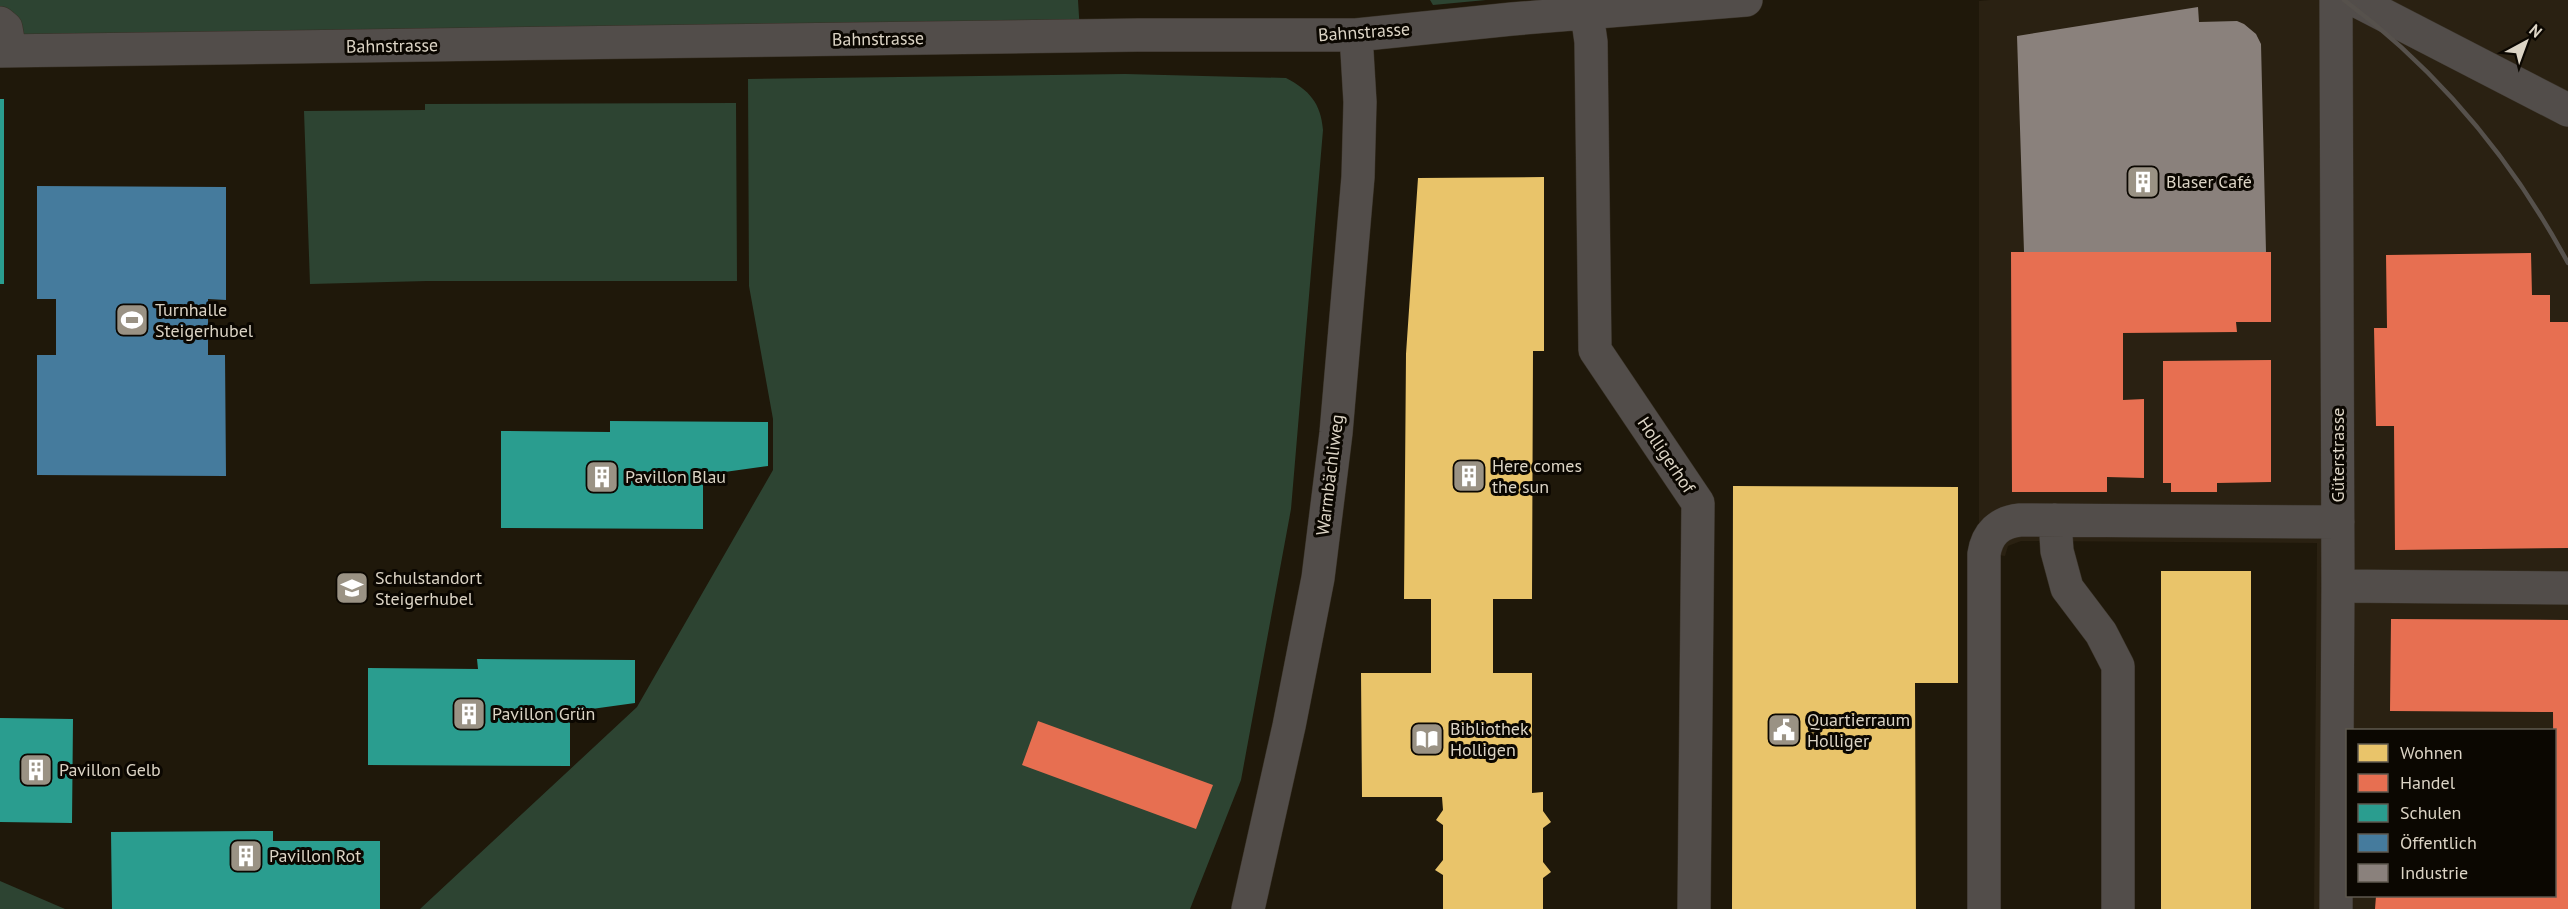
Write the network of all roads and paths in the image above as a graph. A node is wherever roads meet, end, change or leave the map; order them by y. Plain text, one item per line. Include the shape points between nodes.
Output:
1 (1746, 0) edge
2 (2336, 0) edge
3 (2355, 0) edge
4 (1587, 14) junction
5 (1356, 35) junction
6 (3, 42) edge
7 (2568, 110) edge
8 (2055, 520) junction
9 (2338, 522) junction
10 (2338, 586) junction
11 (2568, 588) edge
12 (2342, 762) edge
13 (1248, 909) edge
14 (1694, 909) edge
15 (1984, 909) edge
16 (2118, 909) edge
17 (2336, 909) edge

1 - 4 street, Bahnstrasse
2 - 9 street, Güterstrasse
3 - 7 street
4 - 5 street, Bahnstrasse
4 - 14 street, Holligerhof via 1591,42 1595,350 1698,503
5 - 6 street, Bahnstrasse
5 - 13 street, Warmbächliweg via 1360,102 1358,177 1336,433 1318,578 1290,726
8 - 9 street
8 - 15 street via 2002,524 1987,540 1984,554
8 - 16 street via 2057,552 2067,588 2101,633 2118,666
9 - 10 street, Güterstrasse
10 - 11 street
10 - 12 street, Güterstrasse
12 - 17 street, Güterstrasse

